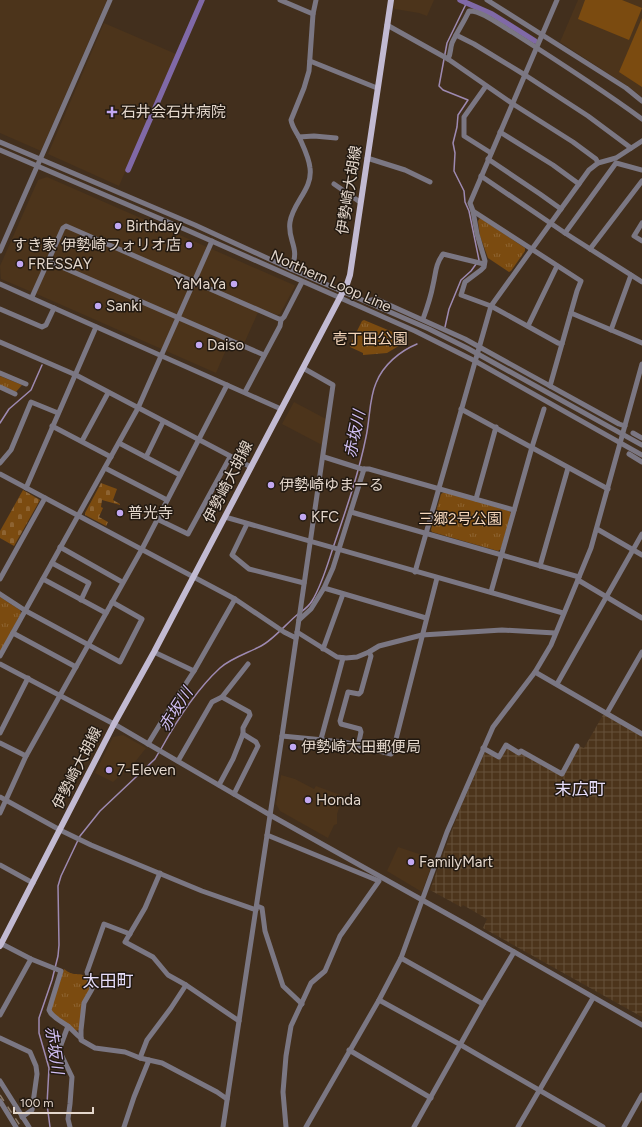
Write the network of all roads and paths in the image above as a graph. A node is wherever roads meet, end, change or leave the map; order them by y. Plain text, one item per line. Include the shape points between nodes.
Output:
1 (110, 0) edge
2 (280, 0) edge
3 (316, 0) edge
4 (391, 0) edge
5 (487, 0) edge
6 (557, 0) edge
7 (313, 14) junction
8 (387, 25) junction
9 (542, 34) junction
10 (456, 35) junction
11 (536, 48) junction
12 (448, 59) junction
13 (310, 61) junction
14 (525, 75) junction
15 (486, 86) junction
16 (377, 88) junction
17 (642, 101) edge
18 (513, 104) junction
19 (642, 119) edge
20 (500, 132) junction
21 (299, 137) junction
22 (336, 138) dead end
23 (642, 141) edge
24 (0, 142) edge
25 (631, 148) junction
26 (0, 150) edge
27 (491, 153) junction
28 (367, 158) junction
29 (41, 159) junction
30 (488, 159) junction
31 (598, 163) junction
32 (38, 167) junction
33 (642, 170) edge
34 (481, 176) junction
35 (642, 181) edge
36 (430, 182) dead end
37 (334, 184) dead end
38 (579, 184) junction
39 (360, 202) junction
40 (561, 209) junction
41 (473, 211) junction
42 (551, 223) junction
43 (642, 223) edge
44 (565, 233) junction
45 (212, 241) junction
46 (642, 241) edge
47 (590, 249) junction
48 (531, 250) junction
49 (0, 252) edge
50 (48, 261) junction
51 (484, 264) junction
52 (556, 266) junction
53 (291, 269) junction
54 (631, 275) junction
55 (194, 282) junction
56 (302, 282) junction
57 (642, 282) edge
58 (0, 284) edge
59 (343, 291) junction
60 (32, 297) junction
61 (339, 298) junction
62 (367, 301) junction
63 (491, 306) junction
64 (54, 308) junction
65 (0, 309) edge
66 (571, 313) junction
67 (178, 318) junction
68 (281, 320) junction
69 (423, 320) junction
70 (528, 326) junction
71 (96, 327) junction
72 (611, 330) junction
73 (0, 342) edge
74 (642, 343) edge
75 (562, 344) junction
76 (479, 347) junction
77 (477, 354) junction
78 (162, 355) junction
79 (264, 355) junction
80 (475, 361) junction
81 (642, 364) edge
82 (303, 368) junction
83 (0, 373) edge
84 (76, 375) junction
85 (26, 384) dead end
86 (227, 385) junction
87 (550, 386) junction
88 (0, 387) edge
89 (108, 392) junction
90 (245, 392) junction
91 (15, 394) dead end
92 (138, 408) junction
93 (281, 409) junction
94 (462, 409) junction
95 (544, 409) dead end
96 (58, 413) junction
97 (163, 422) junction
98 (52, 426) junction
99 (625, 426) junction
100 (496, 427) junction
101 (633, 433) dead end
102 (623, 435) junction
103 (642, 438) edge
104 (199, 440) junction
105 (82, 441) junction
106 (119, 443) junction
107 (621, 443) junction
108 (640, 443) edge
109 (532, 447) junction
110 (629, 454) dead end
111 (642, 455) edge
112 (111, 457) junction
113 (146, 457) junction
114 (230, 457) junction
115 (324, 457) junction
116 (0, 462) edge
117 (642, 462) edge
118 (251, 467) junction
119 (105, 468) junction
120 (568, 468) junction
121 (364, 470) junction
122 (0, 474) edge
123 (180, 475) junction
124 (26, 488) junction
125 (438, 488) junction
126 (608, 489) junction
127 (45, 498) junction
128 (476, 499) junction
129 (167, 500) junction
130 (514, 510) junction
131 (351, 512) junction
132 (78, 515) junction
133 (225, 517) junction
134 (157, 519) junction
135 (248, 524) junction
136 (597, 529) junction
137 (426, 534) junction
138 (642, 534) edge
139 (311, 540) junction
140 (60, 547) junction
141 (338, 548) junction
142 (142, 549) junction
143 (633, 550) junction
144 (502, 555) junction
145 (642, 555) edge
146 (52, 563) junction
147 (540, 566) junction
148 (415, 572) junction
149 (193, 577) junction
150 (437, 578) junction
151 (578, 578) junction
152 (0, 579) edge
153 (43, 579) junction
154 (122, 582) junction
155 (304, 583) junction
156 (324, 588) junction
157 (491, 592) junction
158 (0, 594) edge
159 (343, 594) junction
160 (606, 597) junction
161 (235, 599) junction
162 (81, 600) junction
163 (112, 602) junction
164 (26, 611) junction
165 (106, 613) junction
166 (563, 613) junction
167 (426, 618) junction
168 (642, 618) edge
169 (299, 620) junction
170 (13, 633) junction
171 (555, 633) junction
172 (296, 635) junction
173 (422, 635) junction
174 (89, 645) junction
175 (323, 649) junction
176 (154, 652) junction
177 (369, 652) junction
178 (642, 652) edge
179 (0, 656) edge
180 (343, 658) junction
181 (0, 664) edge
182 (248, 664) dead end
183 (76, 667) junction
184 (194, 671) junction
185 (535, 672) junction
186 (28, 678) junction
187 (557, 684) junction
188 (60, 696) junction
189 (222, 697) junction
190 (607, 713) junction
191 (114, 724) junction
192 (641, 731) edge
193 (0, 733) edge
194 (243, 734) junction
195 (282, 736) junction
196 (321, 739) junction
197 (0, 743) edge
198 (148, 744) junction
199 (358, 746) junction
200 (577, 746) dead end
201 (483, 748) junction
202 (26, 756) junction
203 (178, 762) junction
204 (220, 785) junction
205 (234, 794) junction
206 (0, 797) edge
207 (6, 800) junction
208 (0, 813) edge
209 (270, 815) junction
210 (60, 830) junction
211 (267, 835) junction
212 (0, 865) edge
213 (160, 872) junction
214 (33, 883) junction
215 (423, 900) junction
216 (256, 908) junction
217 (130, 934) junction
218 (1, 945) edge
219 (514, 952) junction
220 (401, 958) junction
221 (31, 959) junction
222 (186, 985) junction
223 (593, 998) junction
224 (379, 1000) junction
225 (302, 1004) junction
226 (483, 1004) junction
227 (0, 1016) edge
228 (239, 1021) junction
229 (642, 1025) edge
230 (68, 1026) junction
231 (0, 1038) edge
232 (81, 1038) junction
233 (461, 1045) junction
234 (349, 1050) junction
235 (140, 1058) junction
236 (149, 1060) junction
237 (0, 1081) edge
238 (539, 1090) junction
239 (642, 1095) edge
240 (431, 1098) junction
241 (227, 1099) junction
242 (0, 1101) edge
243 (22, 1117) junction
244 (16, 1127) edge
245 (29, 1127) edge
246 (70, 1127) edge
247 (124, 1127) edge
248 (223, 1127) edge
249 (286, 1127) edge
250 (306, 1127) edge
251 (414, 1127) edge
252 (518, 1127) edge
253 (603, 1127) edge
254 (624, 1127) edge

1 - 29 street
2 - 7 street
3 - 7 street
4 - 8 main road, 伊勢崎大胡線
5 - 9 street
6 - 9 street
7 - 13 street
8 - 12 street
8 - 16 main road, 伊勢崎大胡線
9 - 11 street
9 - 17 street
10 - 11 street via 468,11 471,10
10 - 12 street
10 - 14 street
11 - 14 street
11 - 19 street
12 - 15 street
13 - 16 street
13 - 21 street via 307,80 291,120
14 - 18 street
14 - 25 street
15 - 18 street
15 - 27 street via 464,117 464,136
16 - 28 main road, 伊勢崎大胡線
18 - 20 street
18 - 31 street via 572,142
20 - 27 street
20 - 38 street
21 - 22 street
21 - 53 street via 310,172 305,192 290,222 296,255
23 - 25 street
24 - 29 street, Northern Loop Line
25 - 31 street via 616,158
26 - 32 street, Northern Loop Line
27 - 30 street
28 - 36 street via 405,170
28 - 39 main road, 伊勢崎大胡線
29 - 32 street
29 - 53 street, Northern Loop Line
30 - 34 street
30 - 40 street
31 - 38 street
32 - 45 street, Northern Loop Line
32 - 49 street
33 - 44 street via 616,163
34 - 41 street via 470,202
34 - 42 street
35 - 47 street
37 - 39 street
38 - 40 street
39 - 59 main road, 伊勢崎大胡線 via 350,276
40 - 42 street
41 - 48 street
41 - 51 street via 485,258
42 - 44 street
42 - 48 street
43 - 46 street via 634,236
44 - 47 street
45 - 55 street
45 - 56 street, Northern Loop Line
47 - 54 street
48 - 52 street
48 - 63 street
50 - 55 street via 66,226
50 - 60 street
50 - 67 street
51 - 63 street via 481,270 465,282 461,295
51 - 69 street via 443,254 435,272
52 - 66 street via 581,281
52 - 70 street
53 - 59 street, Northern Loop Line
54 - 57 street
54 - 72 street
55 - 67 street
55 - 68 street
56 - 61 street, Northern Loop Line
56 - 68 street
58 - 60 street
59 - 61 main road, 伊勢崎大胡線
59 - 62 street, Northern Loop Line
60 - 64 street
61 - 80 street, Northern Loop Line via 415,331
61 - 82 main road, 伊勢崎大胡線
62 - 69 street via 376,299
62 - 77 street, Northern Loop Line
63 - 70 street
63 - 76 street
64 - 65 street via 46,325 42,327
64 - 71 street
66 - 72 street
66 - 75 street
67 - 78 street
67 - 79 street
68 - 79 street
69 - 76 street
70 - 75 street
71 - 78 street
71 - 84 street
72 - 74 street
73 - 84 street
75 - 87 street
76 - 77 street
76 - 87 street
77 - 80 street
77 - 102 street, Northern Loop Line
78 - 86 street
78 - 92 street
79 - 90 street
80 - 94 street
80 - 107 street, Northern Loop Line
81 - 99 street
82 - 93 main road, 伊勢崎大胡線
82 - 115 street via 333,385
83 - 85 street
84 - 89 street
84 - 96 street
86 - 90 street
86 - 104 street
87 - 99 street
88 - 91 street
89 - 92 street
89 - 105 street
90 - 93 street
92 - 97 street
92 - 106 street
93 - 118 main road, 伊勢崎大胡線
94 - 100 street
94 - 125 street
95 - 109 street
96 - 98 street
96 - 116 street via 31,402 11,450
97 - 104 street
97 - 113 street
98 - 105 street
98 - 124 street
99 - 102 street
100 - 109 street
100 - 128 street
101 - 103 street
102 - 107 street
102 - 108 street, Northern Loop Line
104 - 114 street
104 - 123 street
105 - 112 street
106 - 112 street
106 - 113 street
107 - 111 street, Northern Loop Line
107 - 126 street
109 - 120 street
109 - 130 street
110 - 117 street
112 - 119 street
113 - 123 street
114 - 118 street
114 - 134 street via 188,534
115 - 121 street
115 - 139 street
118 - 133 main road, 伊勢崎大胡線
119 - 129 street
119 - 132 street
120 - 126 street
120 - 147 street
121 - 125 street via 369,469
121 - 131 street
122 - 124 street
123 - 129 street
124 - 127 street
125 - 128 street
125 - 137 street
126 - 136 street
127 - 132 street
127 - 152 street
128 - 130 street
129 - 134 street
130 - 144 street
131 - 137 street
131 - 141 street
132 - 140 street
132 - 142 street
133 - 135 street
133 - 149 main road, 伊勢崎大胡線
134 - 142 street
135 - 139 street
135 - 155 street via 232,555 249,569
136 - 143 street
136 - 151 street
137 - 144 street
137 - 148 street
138 - 143 street
139 - 141 street
139 - 155 street
140 - 146 street
140 - 154 street
141 - 148 street
141 - 156 street
142 - 149 street
142 - 154 street
143 - 145 street
143 - 160 street
144 - 147 street
144 - 157 street
146 - 153 street
146 - 162 street via 89,583
147 - 151 street
148 - 150 street
149 - 161 street
149 - 176 main road, 伊勢崎大胡線
150 - 157 street
150 - 167 street
151 - 160 street
151 - 166 street
153 - 162 street
153 - 164 street
154 - 163 street
155 - 169 street
156 - 159 street
156 - 169 street via 311,609
157 - 166 street
158 - 164 street
159 - 167 street
159 - 175 street
160 - 168 street
160 - 187 street
161 - 172 street via 284,632
161 - 184 street
162 - 165 street
163 - 165 street
163 - 174 street via 142,619 120,662
164 - 170 street
164 - 174 street
165 - 174 street
166 - 171 street
167 - 173 street
169 - 172 street
170 - 179 street
170 - 183 street
171 - 173 street via 502,630
171 - 185 street
172 - 175 street
172 - 195 street
173 - 177 street via 379,646
173 - 199 street via 391,754
174 - 183 street
175 - 180 street
176 - 184 street
176 - 191 main road, 伊勢崎大胡線
177 - 180 street via 357,657
177 - 199 street via 371,656 361,692 348,692 340,721 341,724 360,729
178 - 190 street
180 - 196 street
181 - 186 street
182 - 189 street
183 - 188 street
184 - 198 street
185 - 187 street
185 - 201 street via 493,727
186 - 188 street
186 - 193 street
187 - 190 street
188 - 191 street
188 - 202 street
189 - 194 street via 249,712 250,716 243,728
189 - 203 street via 212,702
190 - 192 street
191 - 198 street
191 - 210 main road, 伊勢崎大胡線
194 - 204 street
194 - 205 street via 258,746
195 - 196 street
195 - 209 street
196 - 199 street
197 - 202 street
198 - 203 street
200 - 201 street via 562,774 506,745 499,757
201 - 215 street via 447,832
202 - 207 street
203 - 204 street
204 - 205 street
205 - 209 street
206 - 207 street
207 - 208 street
207 - 210 street
209 - 211 street
209 - 215 street
210 - 213 street via 90,845
210 - 214 main road, 伊勢崎大胡線
211 - 216 street
211 - 225 street via 379,881 340,936 328,966 311,983
212 - 214 street
213 - 216 street via 202,890
213 - 217 street via 145,908
214 - 218 main road, 伊勢崎大胡線
215 - 219 street
215 - 220 street
216 - 225 street via 262,908 265,931 283,986
216 - 228 street
217 - 222 street via 126,942 153,957 168,975
217 - 232 street via 104,924 87,972 92,989 84,1003
218 - 221 street
219 - 223 street
219 - 226 street
220 - 224 street
220 - 226 street
221 - 227 street
221 - 230 street via 61,971 48,1010 51,1015
222 - 228 street
222 - 235 street via 147,1040
223 - 229 street
223 - 238 street
224 - 233 street
224 - 234 street
225 - 249 street via 291,1026 286,1056 283,1092
226 - 233 street
228 - 241 street
230 - 232 street
230 - 246 street via 58,1050 72,1077 68,1120
231 - 243 street via 30,1052 36,1066 32,1110
232 - 235 street via 95,1048 124,1052
233 - 238 street
233 - 240 street
234 - 240 street
234 - 250 street
235 - 236 street
236 - 241 street via 162,1063
236 - 247 street
237 - 243 street
238 - 252 street
238 - 253 street
239 - 254 street
240 - 251 street
241 - 248 street
242 - 244 street
243 - 245 street

